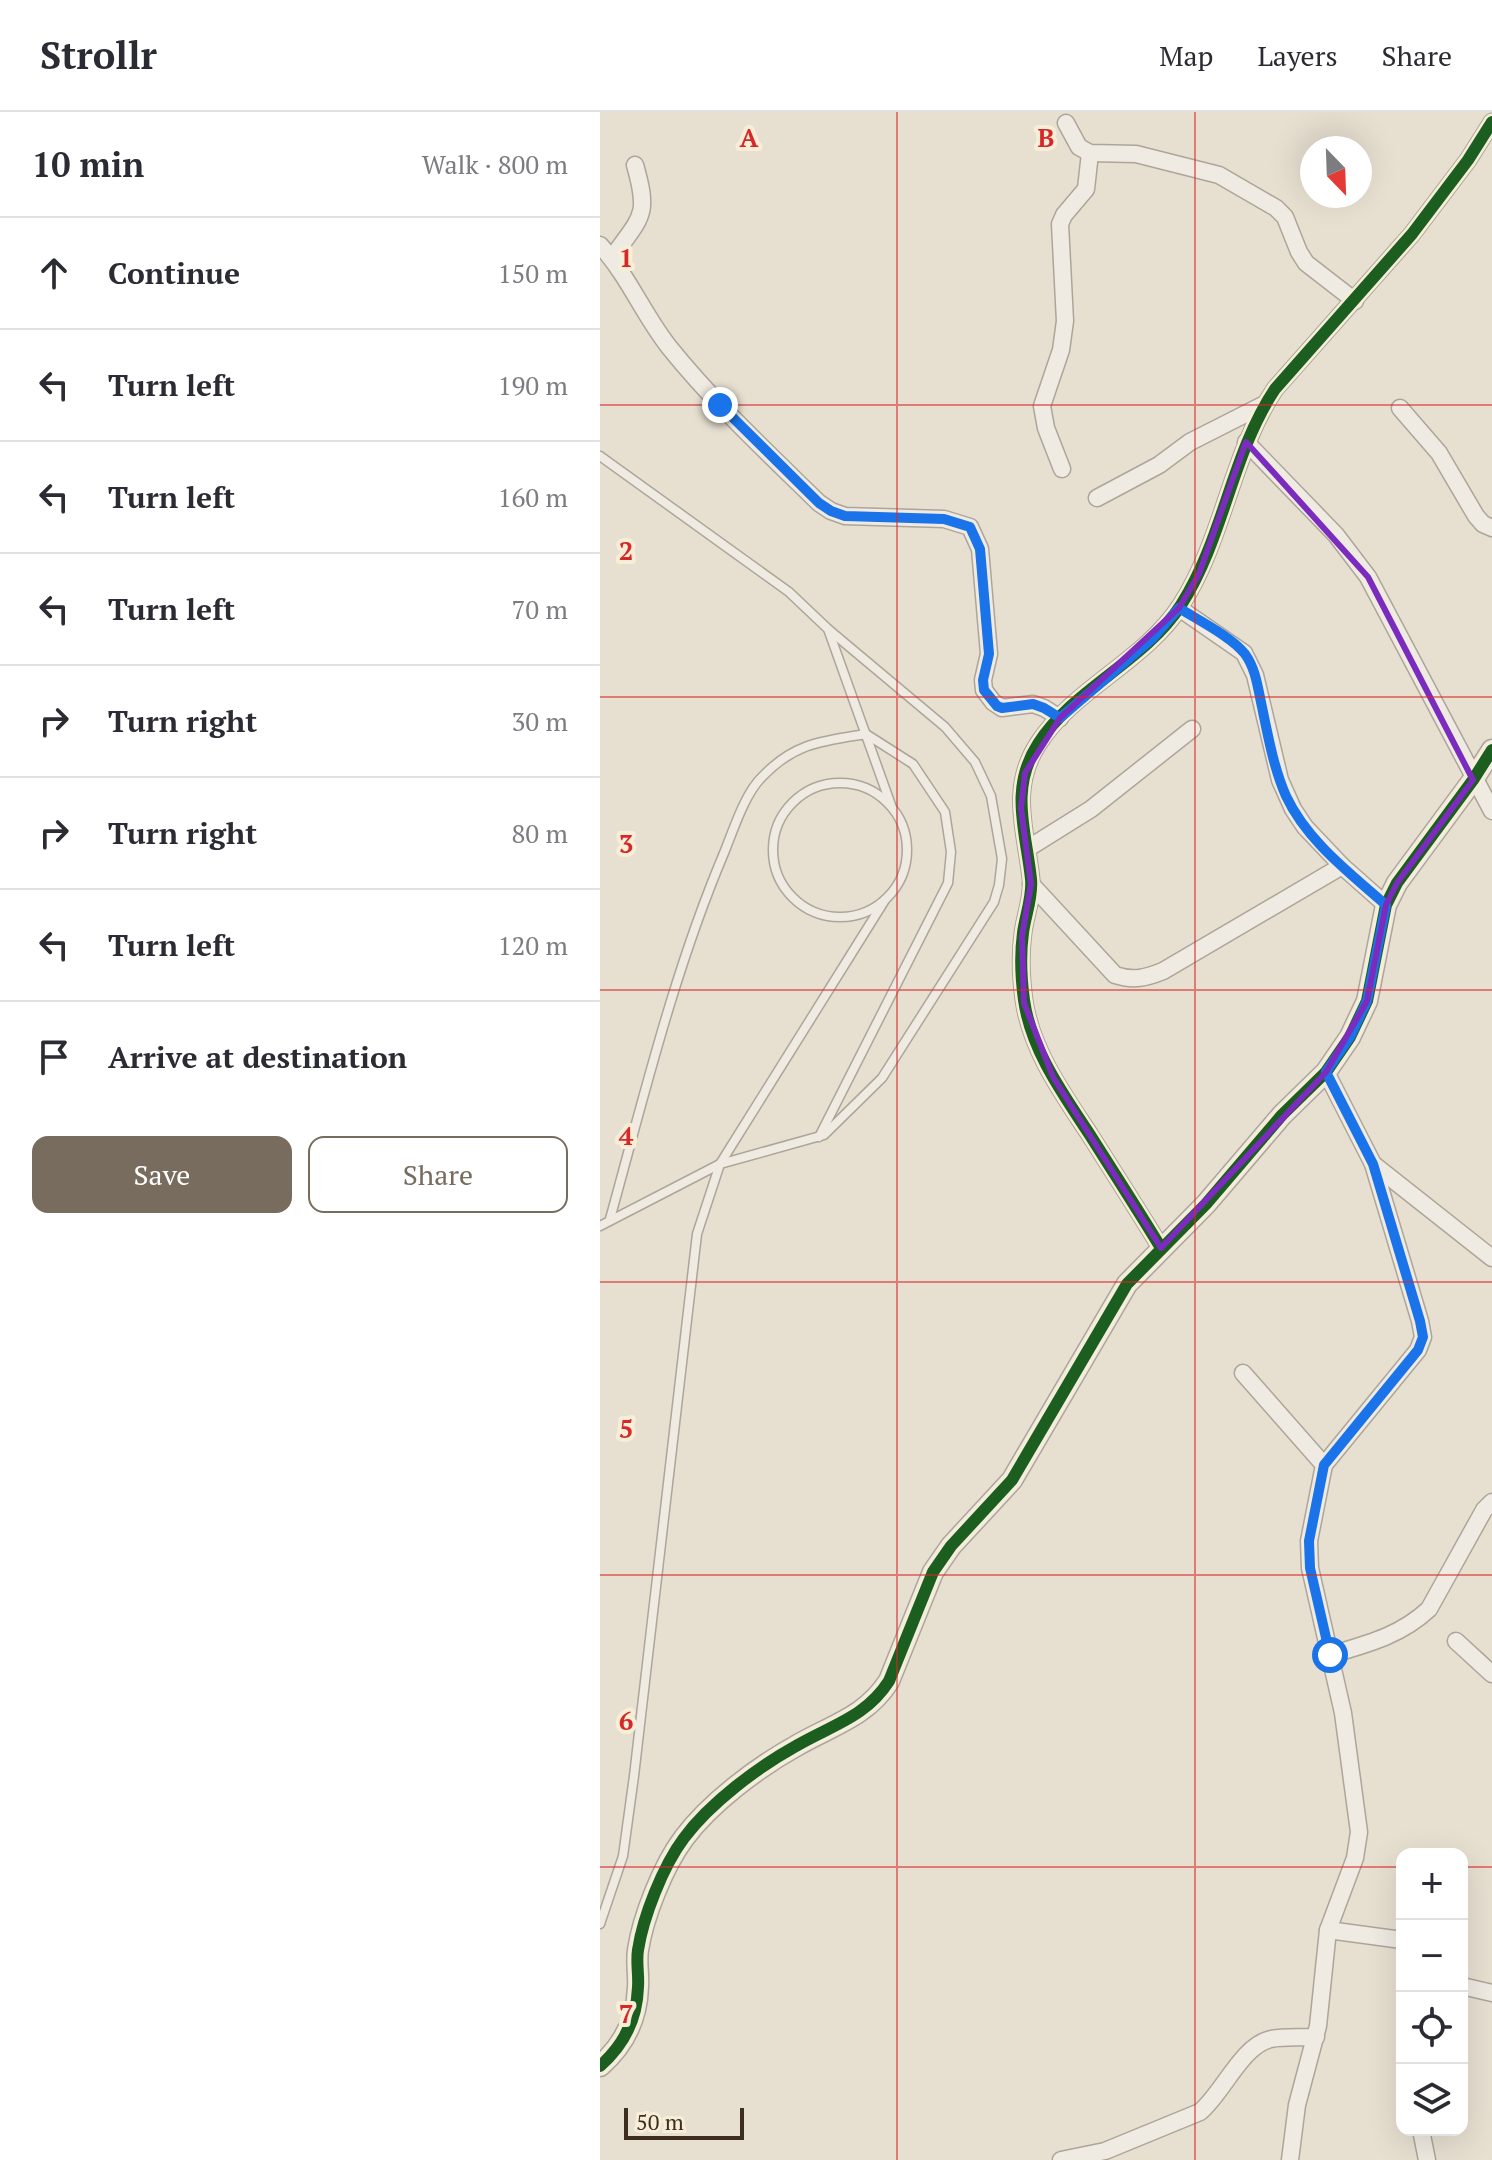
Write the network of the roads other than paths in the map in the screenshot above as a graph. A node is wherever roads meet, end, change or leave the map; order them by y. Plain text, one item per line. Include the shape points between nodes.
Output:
1 (1492, 122) edge
2 (1066, 123) dead end
3 (1090, 153) junction
4 (635, 165) dead end
5 (606, 251) edge
6 (1355, 301) junction
7 (1264, 405) junction
8 (1400, 408) dead end
9 (1246, 442) junction
10 (600, 456) edge
11 (1062, 469) dead end
12 (1097, 498) dead end
13 (1492, 528) edge
14 (1179, 608) junction
15 (828, 629) junction
16 (1060, 718) junction
17 (1192, 729) dead end
18 (866, 734) junction
19 (1492, 750) edge
20 (1473, 780) junction
21 (891, 805) junction
22 (1492, 811) edge
23 (1027, 849) junction
24 (1342, 866) junction
25 (1031, 884) junction
26 (885, 900) junction
27 (1386, 905) junction
28 (1326, 1072) junction
29 (819, 1137) junction
30 (720, 1164) junction
31 (1373, 1164) junction
32 (610, 1219) junction
33 (600, 1226) edge
34 (1161, 1248) junction
35 (1492, 1258) edge
36 (1243, 1373) dead end
37 (1324, 1465) junction
38 (1492, 1502) edge
39 (1456, 1641) dead end
40 (1330, 1655) junction
41 (1492, 1674) edge
42 (600, 1924) edge
43 (1328, 1930) junction
44 (1396, 1939) edge
45 (1468, 1987) edge
46 (1492, 1993) edge
47 (1316, 2037) junction
48 (600, 2066) edge
49 (1422, 2136) edge
50 (1061, 2160) edge
51 (1290, 2160) edge
52 (1427, 2160) edge

1 - 6 street via 1412,234
2 - 3 street via 1079,147
3 - 6 street via 1136,154 1219,175 1276,208 1306,263
3 - 11 street via 1086,189 1060,224 1065,321 1042,406
4 - 5 street via 644,205 640,218
5 - 16 street via 667,345 819,503 845,516 944,519 970,527 980,549 989,654 984,690 1002,708 1033,704
6 - 7 street
7 - 9 street
7 - 12 street
8 - 13 street via 1439,453 1476,516
9 - 14 street via 1199,574
9 - 20 street via 1336,535 1368,577
10 - 15 lane via 789,592
14 - 16 street via 1153,638
14 - 24 street via 1244,653 1255,675 1285,794 1305,827
15 - 18 lane
15 - 29 lane via 962,744 991,796 1002,859 994,902 882,1078
16 - 23 street via 1038,744 1025,773 1021,808
17 - 23 street via 1091,809
18 - 21 lane
18 - 29 lane via 913,764 935,794 945,812 950,868 948,883
18 - 32 lane via 791,752 759,779 738,818 672,991
19 - 20 street
20 - 22 street
20 - 27 street
21 - 26 lane via 904,827 908,853 901,879
21 - 26 lane via 870,789 844,782 818,786 787,810 773,846 776,872 790,895 811,910 836,917 863,913
23 - 25 street
24 - 25 street via 1163,971 1129,979 1115,975
24 - 27 street
25 - 34 street via 1021,968 1036,1043
26 - 30 lane
27 - 28 street via 1367,1001
28 - 31 street
28 - 34 street
29 - 30 lane
30 - 32 lane
30 - 42 lane via 697,1234 623,1856
31 - 35 street
31 - 37 street via 1423,1337
32 - 33 lane
34 - 48 street via 1106,1316 1012,1480 933,1572 880,1694 868,1707 795,1746 739,1786 683,1840 648,1912 638,1952 636,2011 628,2033
36 - 37 street
37 - 40 street via 1309,1541
38 - 40 street via 1429,1609 1399,1633
39 - 41 street
40 - 43 street via 1359,1832 1355,1858
43 - 44 street
43 - 47 street
45 - 46 street
47 - 50 street via 1260,2043 1200,2112 1105,2151
47 - 51 street via 1297,2105
49 - 52 street

